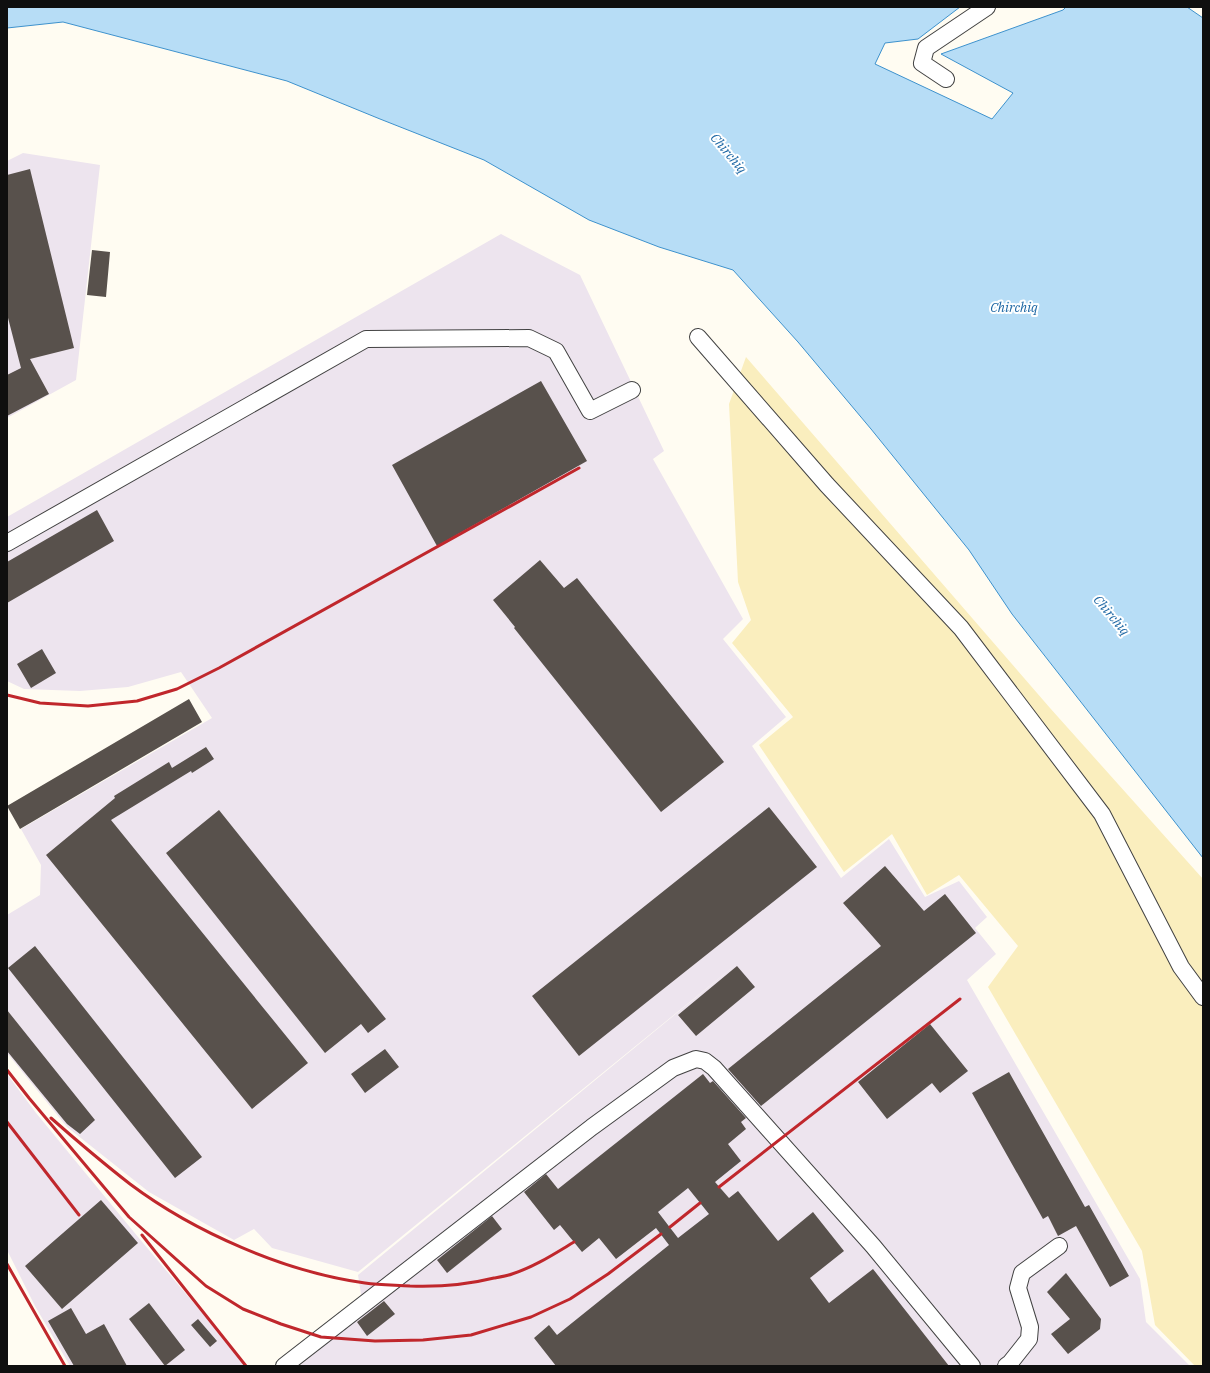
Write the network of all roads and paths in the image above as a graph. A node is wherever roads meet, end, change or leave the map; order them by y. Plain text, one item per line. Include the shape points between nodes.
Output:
1 (987, 7) edge
2 (946, 80) dead end
3 (698, 337) dead end
4 (632, 390) dead end
5 (7, 543) edge
6 (1203, 997) edge
7 (1059, 1246) dead end
8 (284, 1366) edge
9 (972, 1366) edge
10 (1006, 1366) edge

1 - 2 lane via 926,48 922,64
3 - 6 lane via 827,485 962,628 1102,814 1181,967
4 - 5 lane via 590,412 556,351 529,338 366,339
7 - 10 lane via 1022,1273 1018,1288 1030,1327 1028,1340
8 - 9 lane via 592,1127 673,1068 696,1059 705,1061 719,1074 873,1246

